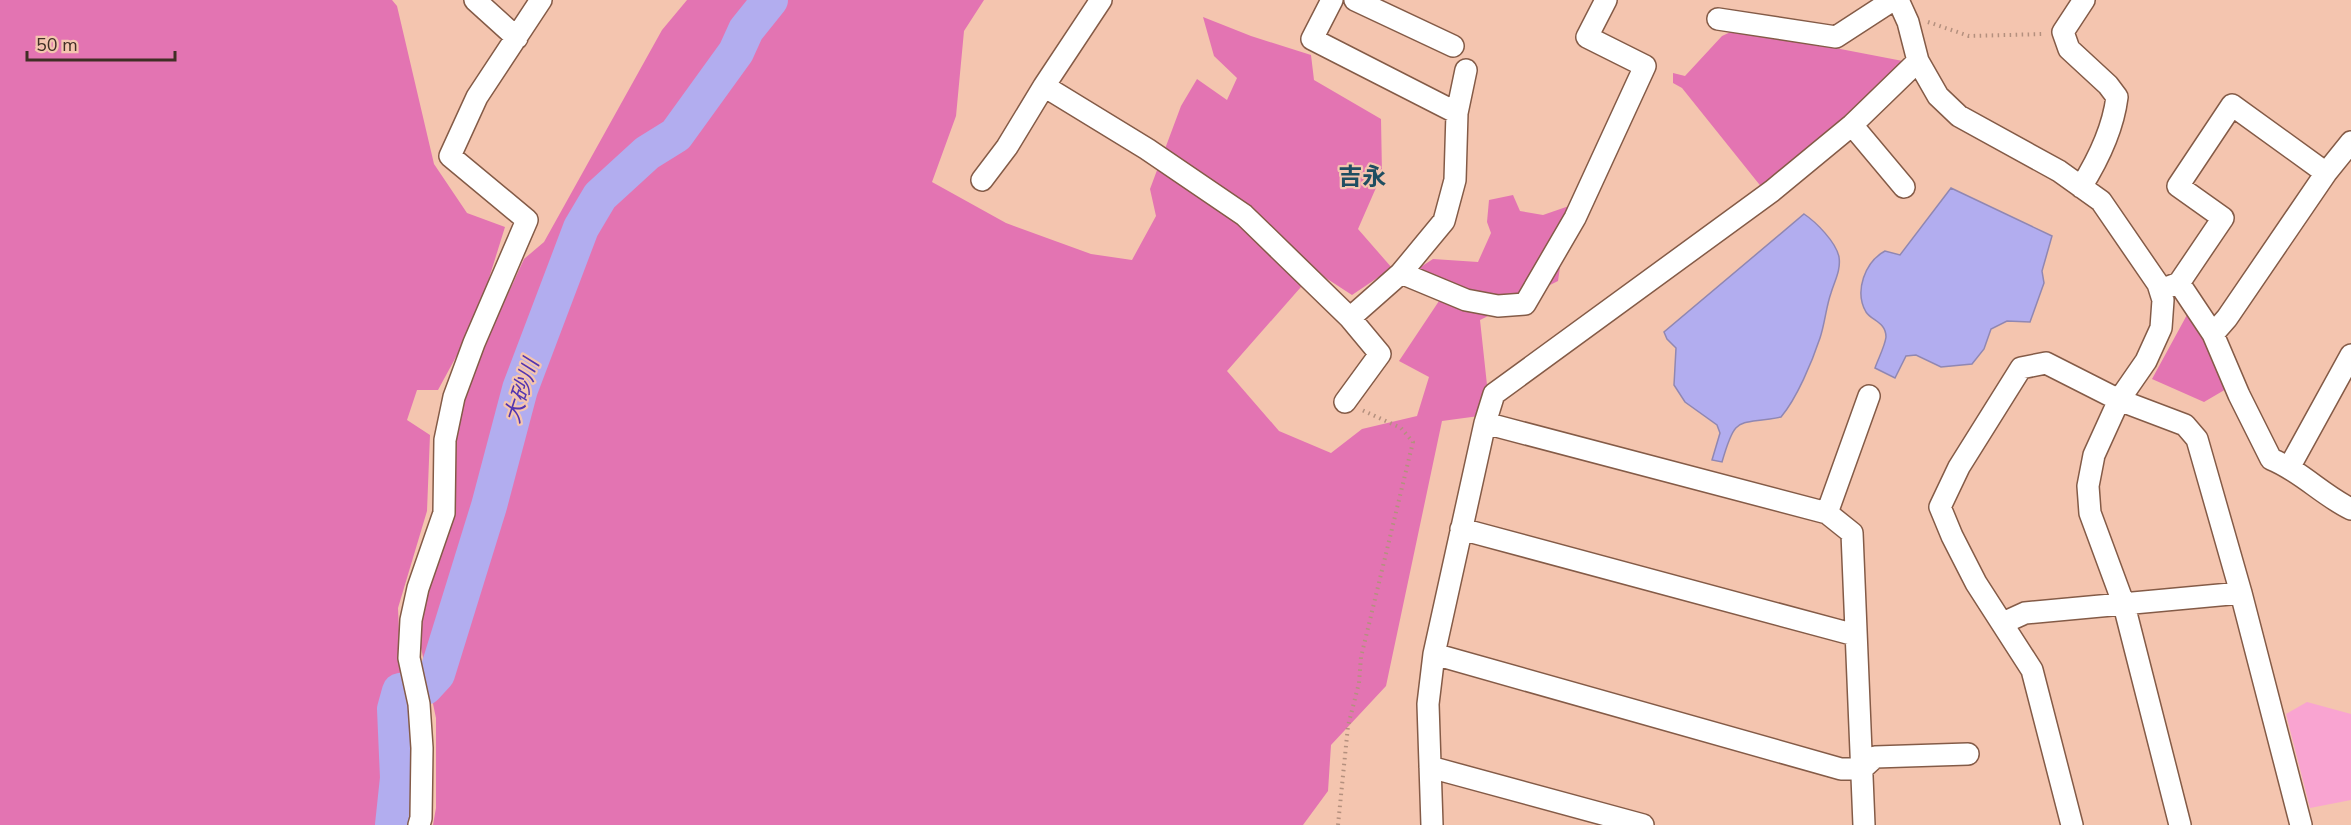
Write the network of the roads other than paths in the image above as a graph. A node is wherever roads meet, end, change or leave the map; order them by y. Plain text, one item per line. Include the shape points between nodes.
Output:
1 (475, 0) edge
2 (541, 0) edge
3 (1101, 0) edge
4 (1355, 0) edge
5 (1606, 0) edge
6 (1893, 0) edge
7 (1898, 0) edge
8 (2084, 0) edge
9 (1327, 1) edge
10 (1718, 19) dead end
11 (517, 38) junction
12 (1453, 46) dead end
13 (1918, 61) junction
14 (1466, 70) dead end
15 (1044, 86) junction
16 (1457, 113) junction
17 (1852, 125) junction
18 (2351, 142) edge
19 (2326, 172) junction
20 (982, 180) dead end
21 (1904, 187) dead end
22 (2081, 187) junction
23 (1401, 273) junction
24 (2169, 286) junction
25 (1350, 318) junction
26 (2213, 334) junction
27 (2351, 355) edge
28 (1869, 396) dead end
29 (2119, 400) junction
30 (1345, 402) road end
31 (1485, 423) junction
32 (2290, 466) junction
33 (2351, 509) edge
34 (1827, 513) junction
35 (1461, 529) junction
36 (2241, 593) junction
37 (2124, 605) junction
38 (2003, 623) junction
39 (1855, 635) junction
40 (1434, 654) junction
41 (1968, 753) dead end
42 (1430, 767) junction
43 (1862, 769) junction
44 (419, 825) edge
45 (1432, 825) edge
46 (1643, 825) edge
47 (1864, 825) edge
48 (2072, 825) edge
49 (2180, 825) edge
50 (2301, 825) edge

1 - 11 street
2 - 11 street
3 - 15 street
4 - 12 street
5 - 23 street via 1587,36 1645,66 1575,218 1525,304 1498,306 1466,300
6 - 10 street via 1836,36
7 - 13 street
8 - 22 street via 2063,32 2069,49 2117,97 2115,115
9 - 16 street via 1312,39
11 - 44 street via 477,97 450,156 527,220 454,398 445,440 444,513 411,620 409,658 419,704 422,748
13 - 17 street
13 - 22 street via 1938,96 1959,116
14 - 16 street
15 - 20 street
15 - 25 street via 1244,215
16 - 23 street via 1455,180 1444,221
17 - 21 street
17 - 31 street via 1772,191 1494,394
18 - 19 street
19 - 24 street via 2232,105 2178,186 2223,218
19 - 26 street
22 - 24 street via 2101,201 2141,258
23 - 25 street
24 - 26 street
24 - 29 street via 2163,300 2161,328 2146,361
25 - 30 street via 1380,354
26 - 32 street via 2271,459
27 - 32 street
28 - 34 street
29 - 36 street via 2185,426 2197,439
29 - 37 street via 2094,455 2088,486 2090,513
29 - 38 street via 2046,363 2021,368 1959,467 1940,507 1976,583
31 - 34 street
31 - 35 street
32 - 33 street
34 - 39 street via 1851,533
35 - 39 street
35 - 40 street
36 - 37 street
36 - 50 street
37 - 38 street via 2025,613
37 - 49 street
38 - 48 street via 2032,670
39 - 43 street
40 - 42 street via 1428,704
40 - 43 street via 1841,769
41 - 43 street via 1875,757
42 - 45 street
42 - 46 street
43 - 47 street

